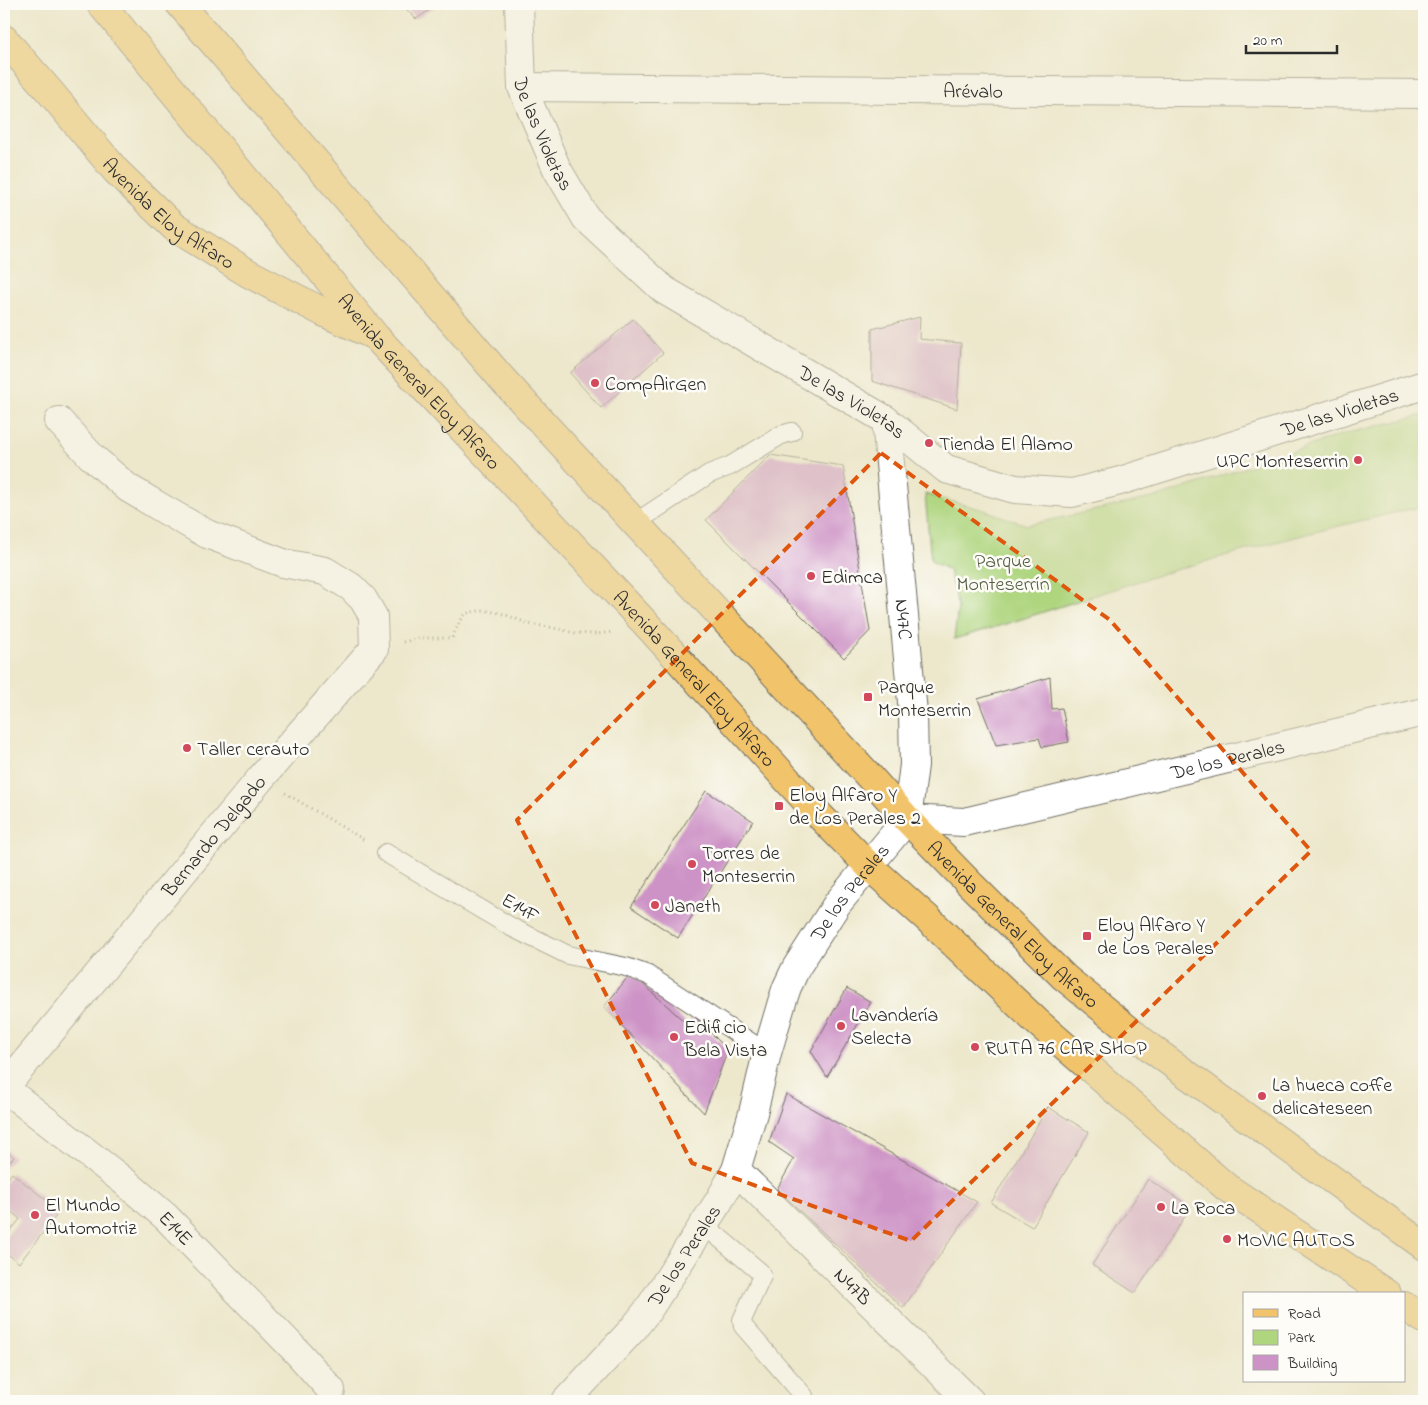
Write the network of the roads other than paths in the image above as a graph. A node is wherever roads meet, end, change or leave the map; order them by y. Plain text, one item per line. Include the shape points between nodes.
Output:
1 (100, 4) edge
2 (180, 4) edge
3 (519, 4) edge
4 (4, 39) edge
5 (522, 87) junction
6 (1424, 94) edge
7 (375, 336) junction
8 (1424, 385) edge
9 (886, 420) junction
10 (59, 422) dead end
11 (792, 432) dead end
12 (635, 524) junction
13 (1424, 712) edge
14 (907, 819) junction
15 (386, 853) road end
16 (870, 866) junction
17 (767, 1053) junction
18 (4, 1088) edge
19 (736, 1170) junction
20 (704, 1226) junction
21 (1424, 1245) edge
22 (1383, 1292) edge
23 (1406, 1307) edge
24 (1424, 1319) edge
25 (331, 1390) dead end
26 (804, 1396) dead end
27 (566, 1401) edge
28 (970, 1401) edge

1 - 7 main road, Avenida General Eloy Alfaro
2 - 12 main road, Avenida General Eloy Alfaro via 503,380
3 - 5 street, De las Violetas
4 - 7 main road, Avenida Eloy Alfaro via 116,172 174,228 256,277
5 - 6 street, Arévalo
5 - 9 street, De las Violetas via 558,169 586,218 657,284
7 - 16 main road, Avenida General Eloy Alfaro
8 - 9 street, De las Violetas via 1120,481 1072,493 1015,489 946,469
9 - 14 street, N47C via 913,713 914,765
10 - 18 street, Bernardo Delgado via 90,456 128,488 207,534 283,563 326,571 351,587 373,616 374,649 261,778
11 - 12 lane via 709,474
12 - 14 main road, Avenida General Eloy Alfaro
13 - 14 street, De los Perales via 964,822
14 - 16 street, De los Perales
14 - 21 main road, Avenida General Eloy Alfaro via 1064,977 1152,1049
15 - 17 lane, E14F via 511,927 568,955 648,975
16 - 17 street, De los Perales via 837,904 796,968
16 - 22 main road, Avenida General Eloy Alfaro via 1036,1021 1226,1186
17 - 19 street, De los Perales
18 - 25 street, E14E via 166,1216
19 - 20 street, De los Perales
19 - 28 street, N47B
20 - 26 lane via 760,1272 762,1276 742,1326
20 - 27 street, De los Perales via 648,1310
23 - 24 main road

